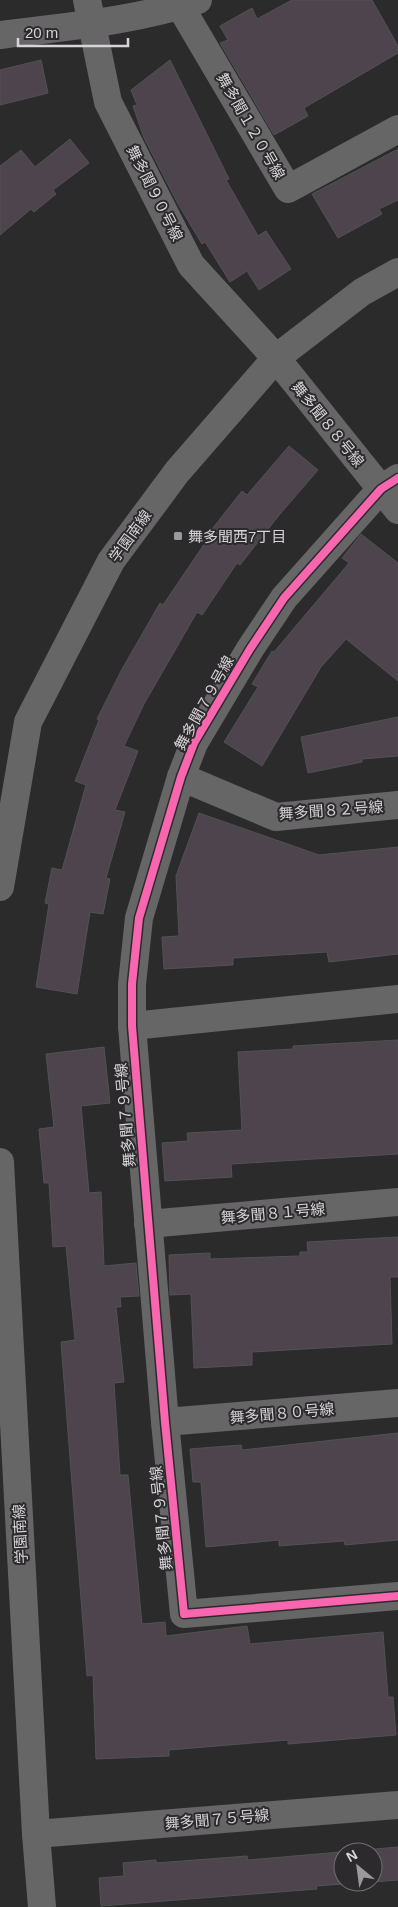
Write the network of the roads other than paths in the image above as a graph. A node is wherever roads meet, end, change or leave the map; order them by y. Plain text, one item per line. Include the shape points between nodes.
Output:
1 (189, 3) edge
2 (90, 12) edge
3 (0, 35) edge
4 (398, 129) edge
5 (398, 272) edge
6 (276, 358) junction
7 (389, 484) edge
8 (398, 510) edge
9 (180, 778) junction
10 (398, 805) edge
11 (0, 887) edge
12 (398, 999) edge
13 (132, 1026) junction
14 (0, 1162) edge
15 (398, 1202) edge
16 (148, 1224) junction
17 (398, 1403) edge
18 (165, 1422) junction
19 (398, 1596) edge
20 (398, 1805) edge
21 (36, 1834) junction
22 (42, 1907) edge

1 - 2 street
1 - 4 street, 舞多聞１２０号線 via 288,189
2 - 3 street
2 - 6 street, 舞多聞９０号線 via 108,102 192,265
5 - 6 street, 学園南線 via 362,292
6 - 7 street, 舞多聞８８号線
6 - 11 street, 学園南線 via 178,472 111,561 94,593 28,722
7 - 8 street, 舞多聞８８号線
7 - 9 street, 舞多聞７９号線 via 284,598 194,744
9 - 10 street, 舞多聞８２号線 via 276,817
9 - 13 street, 舞多聞７９号線 via 139,918 132,984
12 - 13 street
13 - 16 street, 舞多聞７９号線
14 - 21 street, 学園南線
15 - 16 street, 舞多聞８１号線
16 - 18 street, 舞多聞７９号線
17 - 18 street, 舞多聞８０号線
18 - 19 street, 舞多聞７９号線 via 184,1614
20 - 21 street, 舞多聞７５号線
21 - 22 street, 学園南線

